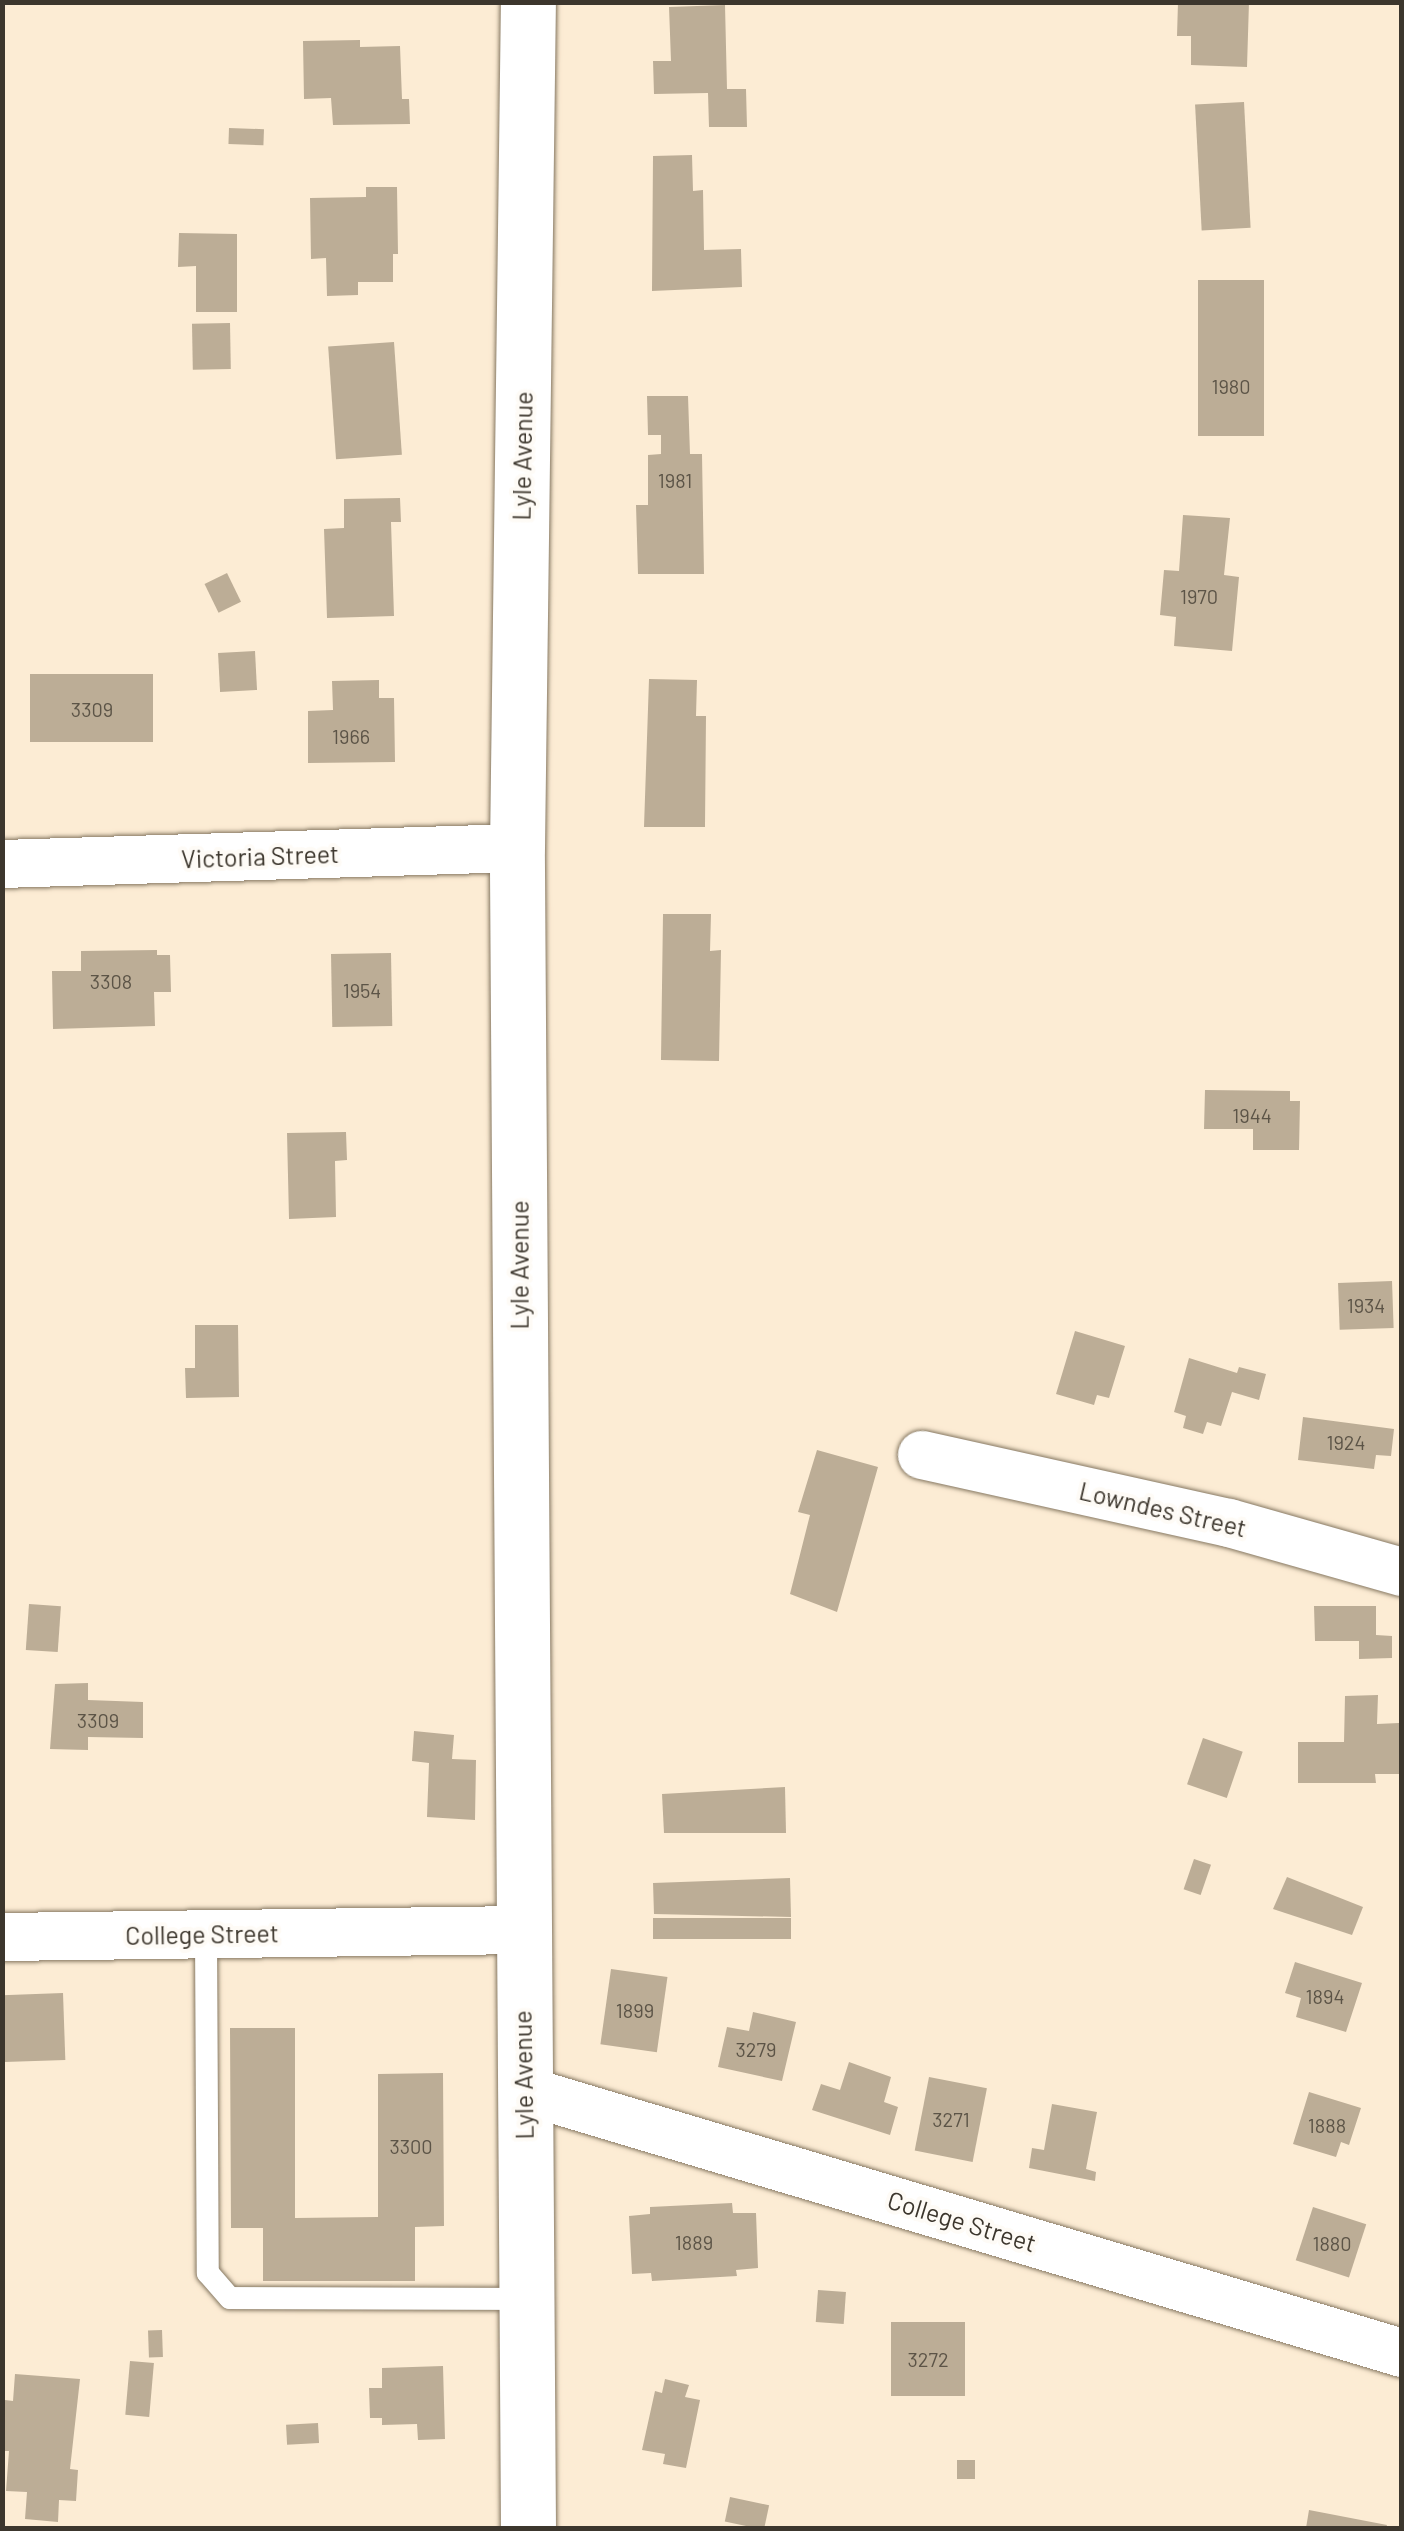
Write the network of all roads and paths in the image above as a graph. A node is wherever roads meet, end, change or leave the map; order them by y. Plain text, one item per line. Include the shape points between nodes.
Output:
1 (528, 2) edge
2 (517, 848) junction
3 (2, 864) edge
4 (922, 1455) dead end
5 (1402, 1572) edge
6 (522, 1930) junction
7 (206, 1934) junction
8 (2, 1937) edge
9 (523, 2090) junction
10 (526, 2299) junction
11 (1402, 2353) edge
12 (528, 2528) edge

1 - 2 street, Lyle Avenue
2 - 3 street, Victoria Street
2 - 6 street, Lyle Avenue
4 - 5 street, Lowndes Street via 1230,1522
6 - 7 street, College Street
6 - 9 street, Lyle Avenue
7 - 8 street, College Street
7 - 10 lane via 208,2273 230,2298
9 - 10 street, Lyle Avenue
9 - 11 street, College Street
10 - 12 street, Lyle Avenue

